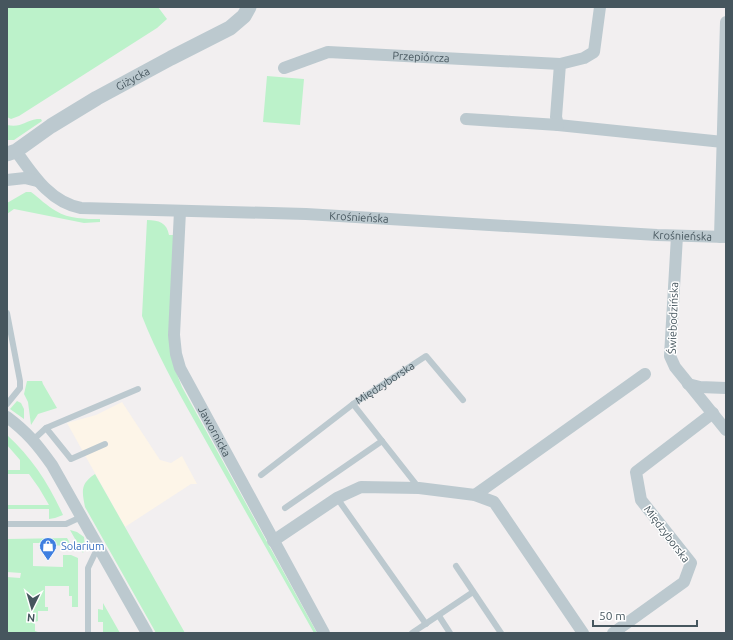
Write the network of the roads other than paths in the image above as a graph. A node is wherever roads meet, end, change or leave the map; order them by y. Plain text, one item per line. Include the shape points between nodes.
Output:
1 (249, 7) edge
2 (600, 7) edge
3 (726, 22) edge
4 (560, 64) junction
5 (284, 68) dead end
6 (466, 119) dead end
7 (558, 125) junction
8 (723, 142) junction
9 (10, 150) edge
10 (7, 166) edge
11 (7, 180) edge
12 (37, 181) junction
13 (180, 211) junction
14 (677, 236) junction
15 (723, 237) edge
16 (7, 313) edge
17 (645, 374) dead end
18 (688, 384) junction
19 (726, 388) edge
20 (138, 389) dead end
21 (464, 400) dead end
22 (7, 404) edge
23 (353, 404) junction
24 (713, 413) junction
25 (7, 416) edge
26 (46, 428) junction
27 (726, 430) edge
28 (33, 440) junction
29 (382, 441) junction
30 (104, 444) dead end
31 (261, 475) dead end
32 (419, 488) junction
33 (475, 495) junction
34 (337, 498) junction
35 (285, 508) dead end
36 (82, 517) junction
37 (7, 524) edge
38 (273, 541) junction
39 (98, 547) junction
40 (456, 566) dead end
41 (474, 592) junction
42 (439, 616) junction
43 (426, 624) junction
44 (88, 633) edge
45 (147, 633) edge
46 (324, 633) edge
47 (412, 633) edge
48 (450, 633) edge
49 (501, 633) edge
50 (583, 633) edge
51 (613, 633) edge

1 - 9 street, Giżycka via 244,16 230,28 97,98
2 - 4 street, Przepiórcza via 594,52 584,58
3 - 8 street
4 - 5 street, Przepiórcza via 328,52
4 - 7 street via 556,117
6 - 7 street
7 - 8 street
8 - 15 street
9 - 10 street
9 - 12 street, Krośnieńska
11 - 12 street via 26,178
12 - 13 street, Krośnieńska via 60,200 81,208
13 - 14 street, Krośnieńska via 306,214
13 - 38 street, Jawornicka via 174,335 178,362
14 - 15 street, Krośnieńska
14 - 18 street, Świebodzińska via 670,356 675,368
16 - 22 lane via 20,388
17 - 33 street
18 - 19 street
18 - 24 street, Świebodzińska
20 - 26 lane
21 - 23 lane, Międzyborska via 426,356
23 - 29 lane, Międzyborska
23 - 31 lane
24 - 27 street, Świebodzińska
24 - 51 street, Międzyborska via 636,472 641,500 691,563 684,582
25 - 28 street
26 - 28 lane
26 - 30 lane via 71,460
28 - 36 street via 52,465
29 - 32 lane, Międzyborska
29 - 35 lane
32 - 33 street
32 - 34 street via 361,487
33 - 50 street via 494,502
34 - 38 street
34 - 43 lane
36 - 37 lane via 66,524
36 - 39 street
38 - 46 street, Jawornicka
39 - 44 lane via 88,568
39 - 45 street
40 - 41 lane
41 - 42 lane
41 - 49 lane
42 - 43 lane
42 - 48 lane
43 - 47 lane

